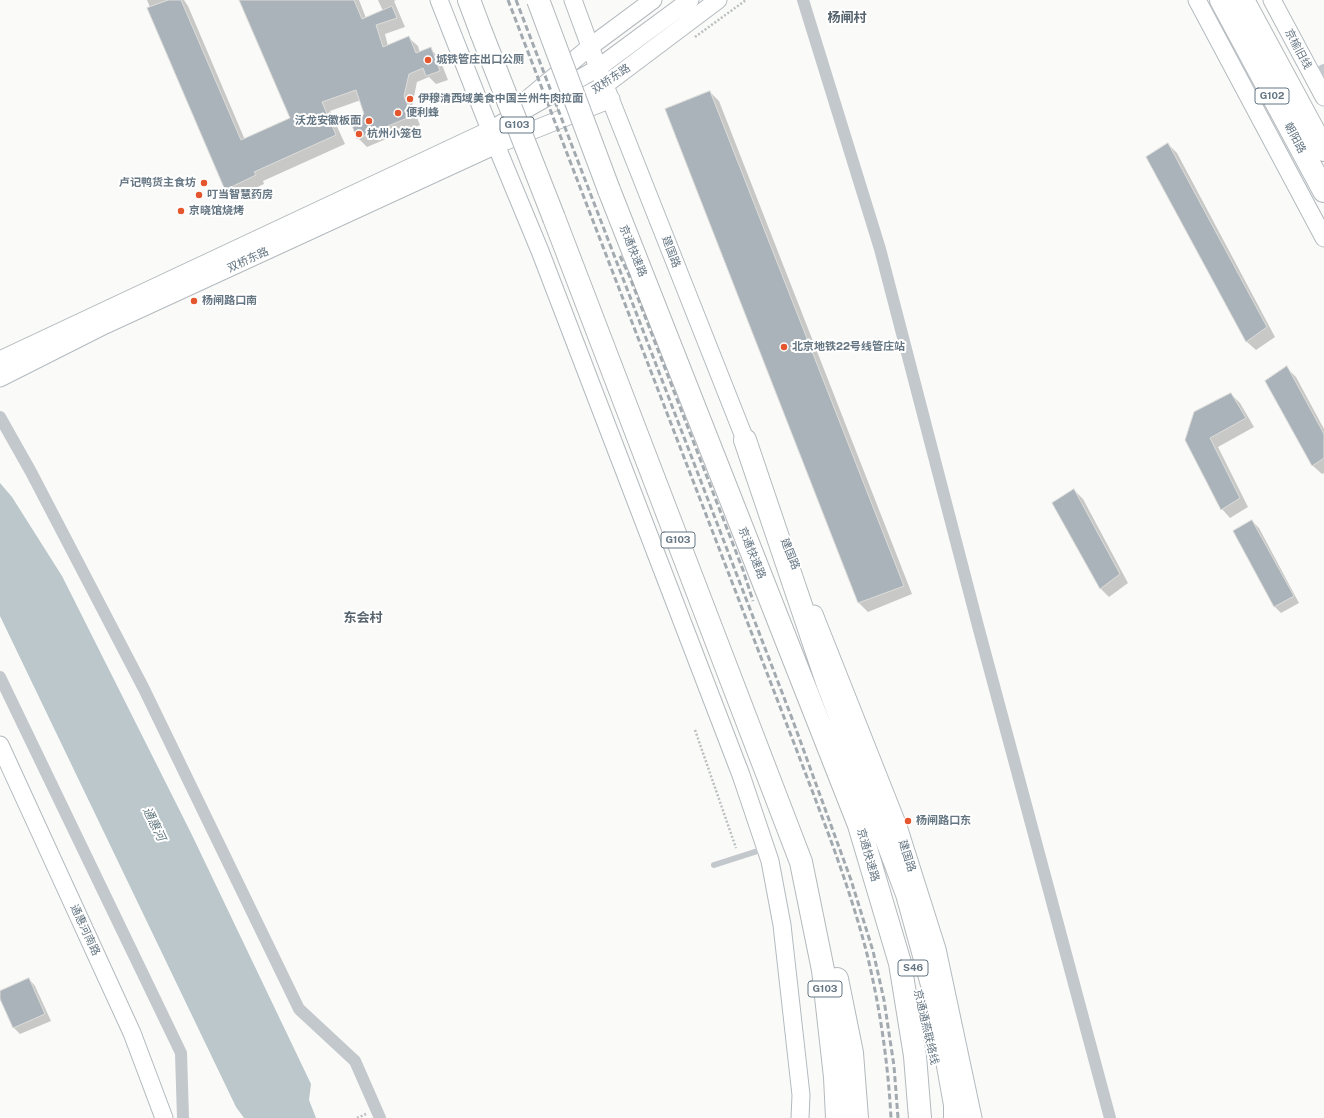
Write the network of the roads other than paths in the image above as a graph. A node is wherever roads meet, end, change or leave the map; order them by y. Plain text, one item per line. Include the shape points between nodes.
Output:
1 (439, 0) edge
2 (468, 0) edge
3 (538, 0) edge
4 (573, 0) edge
5 (653, 0) edge
6 (690, 0) edge
7 (718, 0) edge
8 (803, 0) edge
9 (1197, 0) edge
10 (1221, 0) edge
11 (1243, 0) edge
12 (1272, 0) edge
13 (590, 46) junction
14 (598, 68) junction
15 (1318, 73) edge
16 (608, 92) junction
17 (1324, 97) edge
18 (493, 138) junction
19 (1324, 150) edge
20 (1324, 191) edge
21 (1324, 238) edge
22 (0, 360) edge
23 (0, 378) edge
24 (0, 417) edge
25 (745, 440) junction
26 (0, 676) edge
27 (0, 745) edge
28 (859, 825) junction
29 (766, 848) junction
30 (801, 862) junction
31 (714, 865) dead end
32 (164, 1118) edge
33 (183, 1118) edge
34 (380, 1118) edge
35 (800, 1118) edge
36 (837, 1118) edge
37 (857, 1118) edge
38 (920, 1118) edge
39 (945, 1118) edge
40 (955, 1118) edge
41 (973, 1118) edge
42 (1110, 1118) edge

1 - 18 street
2 - 30 highway, G103, bridge
3 - 28 highway, 京通快速路, bridge via 609,190
4 - 13 street, 建国路
5 - 13 street, 双桥东路
6 - 14 street, 双桥东路
7 - 16 street, 双桥东路
8 - 42 street via 880,249
9 - 21 street
10 - 20 highway, 朝阳路 / G102
11 - 19 highway, 朝阳路 / G102
12 - 15 street, 京榆旧线
13 - 14 street, 建国路
13 - 18 street, 双桥东路
14 - 16 street, 建国路
14 - 18 street, 双桥东路
15 - 17 street, 京榆旧线
16 - 18 street, 双桥东路
16 - 25 street, 建国路
18 - 22 street, 双桥东路
18 - 23 street, 双桥东路
18 - 29 street via 540,251 741,775
24 - 34 street via 144,689 300,1009 355,1061
25 - 40 highway via 827,682 907,894 936,999 955,1105
25 - 41 street, 建国路 via 898,826 937,949
26 - 33 street via 181,1053
27 - 32 street, 通惠河南路 via 132,1033
28 - 38 highway, 京通快速路 via 900,963 915,1056
28 - 39 highway, 京通通燕联络线 / S46 via 908,950 931,1043
29 - 31 lane
29 - 35 street via 782,925 801,1095
30 - 36 highway, G103 via 823,970
30 - 37 highway via 833,960 852,1053

